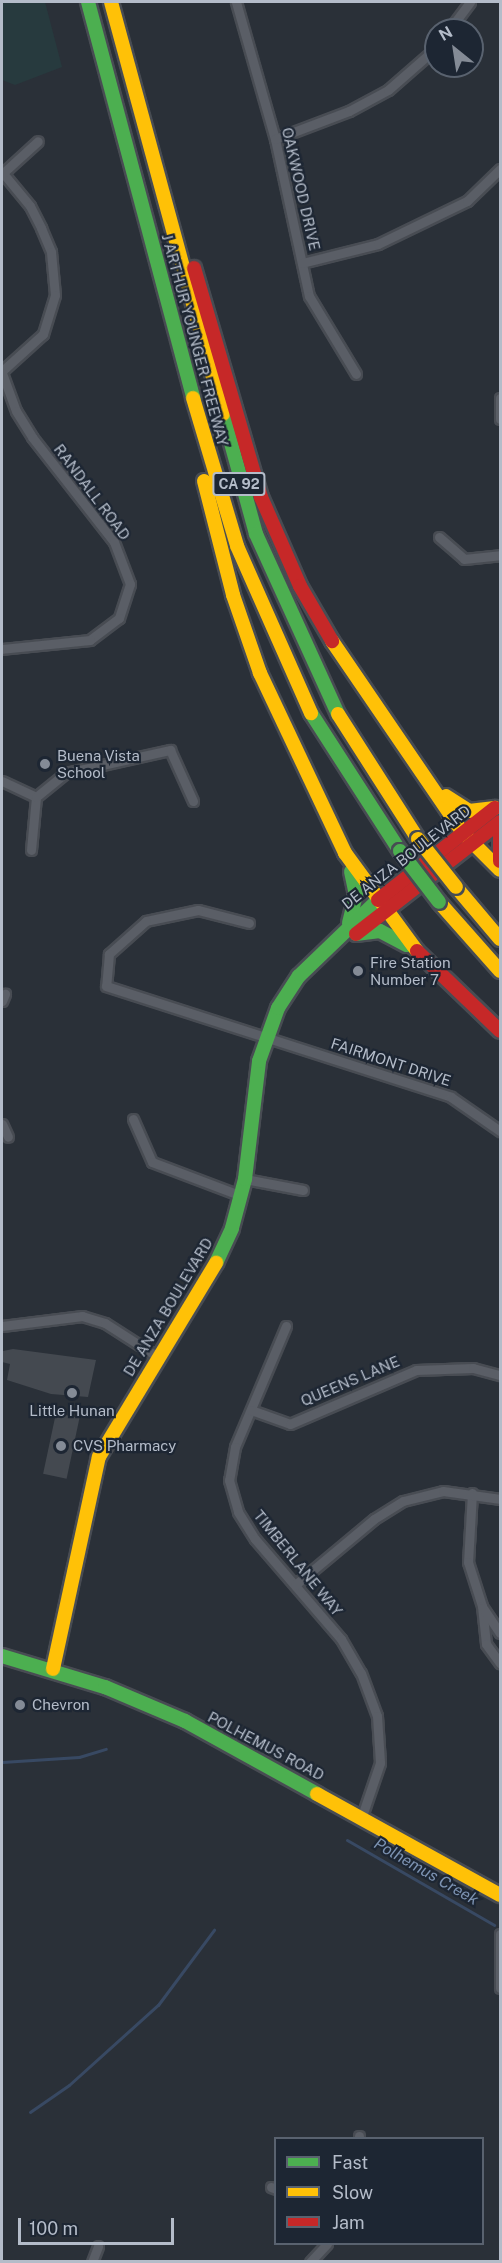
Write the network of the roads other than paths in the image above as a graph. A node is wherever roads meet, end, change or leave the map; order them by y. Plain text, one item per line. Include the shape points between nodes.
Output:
1 (88, 2) edge
2 (111, 2) edge
3 (236, 2) edge
4 (470, 2) edge
5 (458, 18) edge
6 (424, 58) edge
7 (136, 98) junction
8 (275, 139) junction
9 (38, 141) dead end
10 (501, 169) edge
11 (2, 173) edge
12 (302, 263) junction
13 (2, 372) edge
14 (356, 374) dead end
15 (192, 394) junction
16 (501, 398) edge
17 (501, 419) edge
18 (439, 537) dead end
19 (501, 555) edge
20 (2, 649) edge
21 (430, 779) junction
22 (2, 781) edge
23 (36, 797) junction
24 (193, 801) dead end
25 (498, 807) edge
26 (501, 822) edge
27 (501, 831) edge
28 (463, 833) junction
29 (475, 842) junction
30 (31, 850) dead end
31 (345, 853) junction
32 (501, 861) edge
33 (501, 870) edge
34 (382, 905) junction
35 (249, 923) dead end
36 (352, 928) junction
37 (501, 939) edge
38 (429, 963) junction
39 (501, 971) edge
40 (501, 1031) edge
41 (265, 1038) junction
42 (133, 1119) dead end
43 (2, 1124) edge
44 (501, 1131) edge
45 (8, 1137) dead end
46 (245, 1179) junction
47 (303, 1190) dead end
48 (242, 1196) junction
49 (2, 1326) edge
50 (286, 1326) dead end
51 (158, 1357) junction
52 (501, 1375) edge
53 (251, 1410) junction
54 (471, 1492) junction
55 (501, 1499) edge
56 (295, 1585) junction
57 (482, 1606) junction
58 (501, 1633) edge
59 (2, 1656) edge
60 (501, 1663) edge
61 (53, 1669) junction
62 (362, 1816) junction
63 (501, 1895) edge
64 (501, 1934) edge
65 (501, 1988) edge
66 (326, 2245) edge
67 (98, 2246) dead end
68 (92, 2262) edge
69 (310, 2262) edge

1 - 15 main road, J ARTHUR YOUNGER FREEWAY / CA 92
2 - 7 main road, J ARTHUR YOUNGER FREEWAY / CA 92
3 - 8 street, OAKWOOD DRIVE
4 - 5 street
6 - 8 street via 388,90 349,111
7 - 21 main road via 177,214 250,461 277,537 330,641
7 - 37 main road, J ARTHUR YOUNGER FREEWAY / CA 92, bridge via 235,470 271,576 334,708 418,839
8 - 12 street, OAKWOOD DRIVE
9 - 11 street
10 - 12 street via 467,201 378,244
11 - 13 street via 30,206 41,228 51,252 55,295 43,334
12 - 14 street, OAKWOOD DRIVE via 309,296
13 - 20 street, RANDALL ROAD via 32,437 114,542 130,584 119,618 90,640
15 - 31 main road via 209,504 243,626 284,729
15 - 39 main road, J ARTHUR YOUNGER FREEWAY / CA 92, bridge via 229,524 275,641 333,751 400,851
16 - 17 street
18 - 19 street via 464,559
21 - 25 main road via 465,810
21 - 28 main road
22 - 23 street
23 - 24 street via 66,773 171,750
23 - 30 street
25 - 28 main road, DE ANZA BOULEVARD
26 - 29 main road, DE ANZA BOULEVARD
27 - 32 main road
28 - 29 main road
28 - 34 main road, DE ANZA BOULEVARD
29 - 33 main road
29 - 34 main road, DE ANZA BOULEVARD
31 - 34 main road
31 - 36 main road via 356,895
34 - 36 main road, DE ANZA BOULEVARD
34 - 38 main road
35 - 41 street, FAIRMONT DRIVE via 198,910 146,921 110,954 106,986
36 - 38 main road via 384,932
36 - 41 main road, DE ANZA BOULEVARD via 291,986
38 - 40 main road
41 - 44 street, FAIRMONT DRIVE via 451,1097
41 - 46 main road, DE ANZA BOULEVARD
42 - 48 street via 152,1161
43 - 45 street
46 - 47 street
46 - 48 main road, DE ANZA BOULEVARD
48 - 51 main road, DE ANZA BOULEVARD via 215,1264
49 - 51 street via 82,1316 105,1323
50 - 53 street, TIMBERLANE WAY
51 - 61 main road, DE ANZA BOULEVARD via 115,1425 94,1472
52 - 53 street, QUEENS LANE via 472,1368 416,1370 290,1424
53 - 56 street, TIMBERLANE WAY via 235,1447 230,1480 238,1512
54 - 55 street
54 - 56 street via 443,1491 403,1501 374,1519
54 - 57 street via 468,1562
56 - 62 street, TIMBERLANE WAY via 341,1639 361,1673 377,1716 380,1763
57 - 58 street
57 - 60 street via 486,1644
59 - 61 main road, POLHEMUS ROAD
61 - 62 main road, POLHEMUS ROAD via 185,1721
62 - 63 main road, POLHEMUS ROAD
64 - 65 street
66 - 69 street
67 - 68 street

